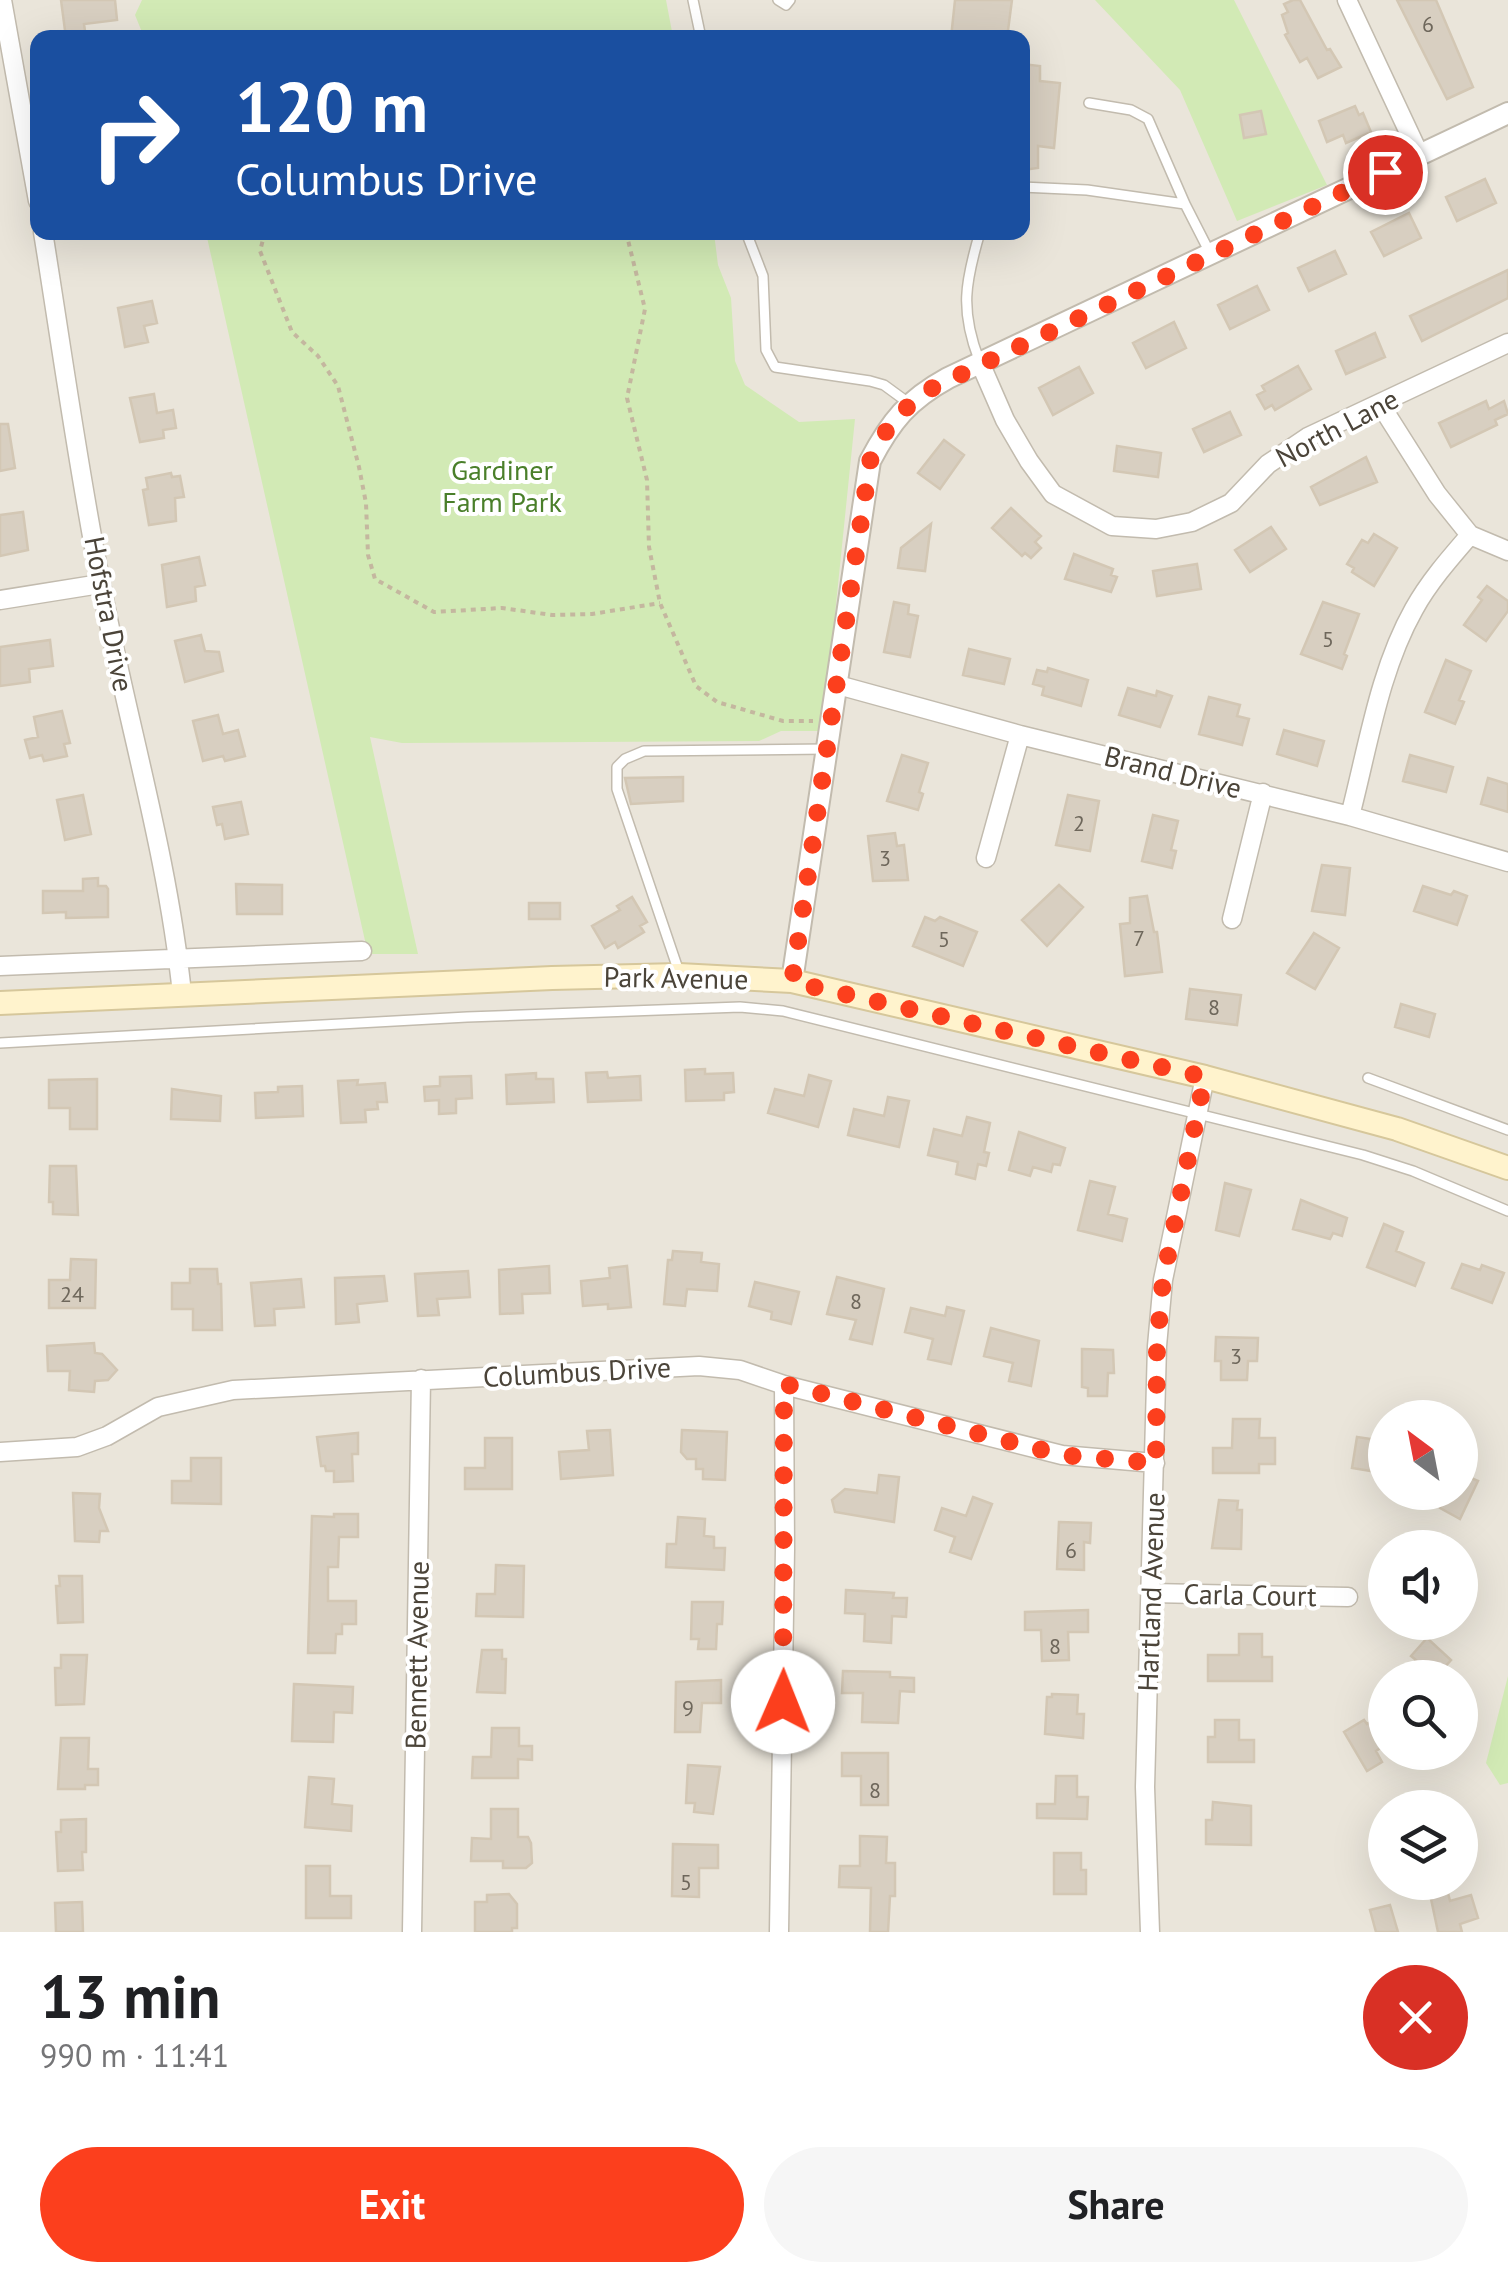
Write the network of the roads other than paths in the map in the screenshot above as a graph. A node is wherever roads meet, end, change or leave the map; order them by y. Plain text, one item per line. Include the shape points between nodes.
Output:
1 (2, 0) edge
2 (693, 0) edge
3 (778, 0) edge
4 (790, 0) edge
5 (1347, 0) edge
6 (700, 30) edge
7 (1089, 103) dead end
8 (1508, 113) edge
9 (30, 153) edge
10 (1420, 156) junction
11 (1030, 187) edge
12 (1185, 204) junction
13 (44, 240) edge
14 (749, 240) edge
15 (978, 240) edge
16 (1211, 255) junction
17 (1508, 343) edge
18 (980, 365) junction
19 (910, 404) junction
20 (1380, 404) junction
21 (1470, 534) junction
22 (1508, 552) edge
23 (100, 584) junction
24 (0, 600) edge
25 (838, 685) junction
26 (1020, 734) junction
27 (828, 749) junction
28 (1263, 793) junction
29 (1350, 816) junction
30 (986, 858) dead end
31 (1508, 862) edge
32 (1232, 919) dead end
33 (362, 951) dead end
34 (178, 956) junction
35 (0, 966) edge
36 (680, 975) junction
37 (792, 982) junction
38 (182, 994) junction
39 (0, 1003) edge
40 (0, 1044) edge
41 (1205, 1077) junction
42 (1368, 1078) dead end
43 (1196, 1115) junction
44 (1508, 1130) edge
45 (1508, 1168) edge
46 (1508, 1211) edge
47 (421, 1379) junction
48 (784, 1384) junction
49 (0, 1452) edge
50 (1156, 1463) junction
51 (1152, 1593) junction
52 (1348, 1597) dead end
53 (412, 1932) edge
54 (780, 1932) edge
55 (1150, 1932) edge

1 - 9 street
2 - 6 lane
3 - 4 lane
5 - 10 street
7 - 12 lane via 1148,118
8 - 10 street
10 - 16 street
11 - 12 lane
12 - 16 lane
13 - 23 street, Hofstra Drive
14 - 19 lane via 763,276 766,350 775,368 870,380
15 - 18 lane via 968,272 966,326
16 - 18 street
17 - 20 street, North Lane
18 - 19 street
18 - 20 street, North Lane via 1029,462 1054,494 1112,526 1156,529 1192,522 1231,502 1268,464 1308,437
19 - 25 street via 870,461
20 - 21 street via 1436,494
21 - 22 street
21 - 29 street via 1413,610 1390,660
23 - 24 street
23 - 34 street, Hofstra Drive
25 - 26 street, Brand Drive
25 - 27 street
26 - 28 street, Brand Drive
26 - 30 street
27 - 36 lane via 644,751 618,767 617,789
27 - 37 street
28 - 29 street, Brand Drive
28 - 32 street
29 - 31 street, Brand Drive
33 - 34 street
34 - 35 street
34 - 38 street, Hofstra Drive
36 - 37 main road, Park Avenue
36 - 38 main road, Park Avenue
37 - 41 main road, Park Avenue
38 - 39 main road, Park Avenue
40 - 43 lane via 740,1007 815,1018
41 - 43 street, Hartland Avenue
41 - 45 main road, Park Avenue
42 - 44 lane
43 - 46 lane via 1363,1155
43 - 50 street, Hartland Avenue via 1163,1280
47 - 48 street, Columbus Drive via 699,1366
47 - 49 street, Columbus Drive via 193,1396 76,1447
47 - 53 street, Bennett Avenue
48 - 50 street, Columbus Drive via 1062,1455
48 - 54 street
50 - 51 street, Hartland Avenue
51 - 52 street, Carla Court
51 - 55 street, Hartland Avenue via 1144,1787

